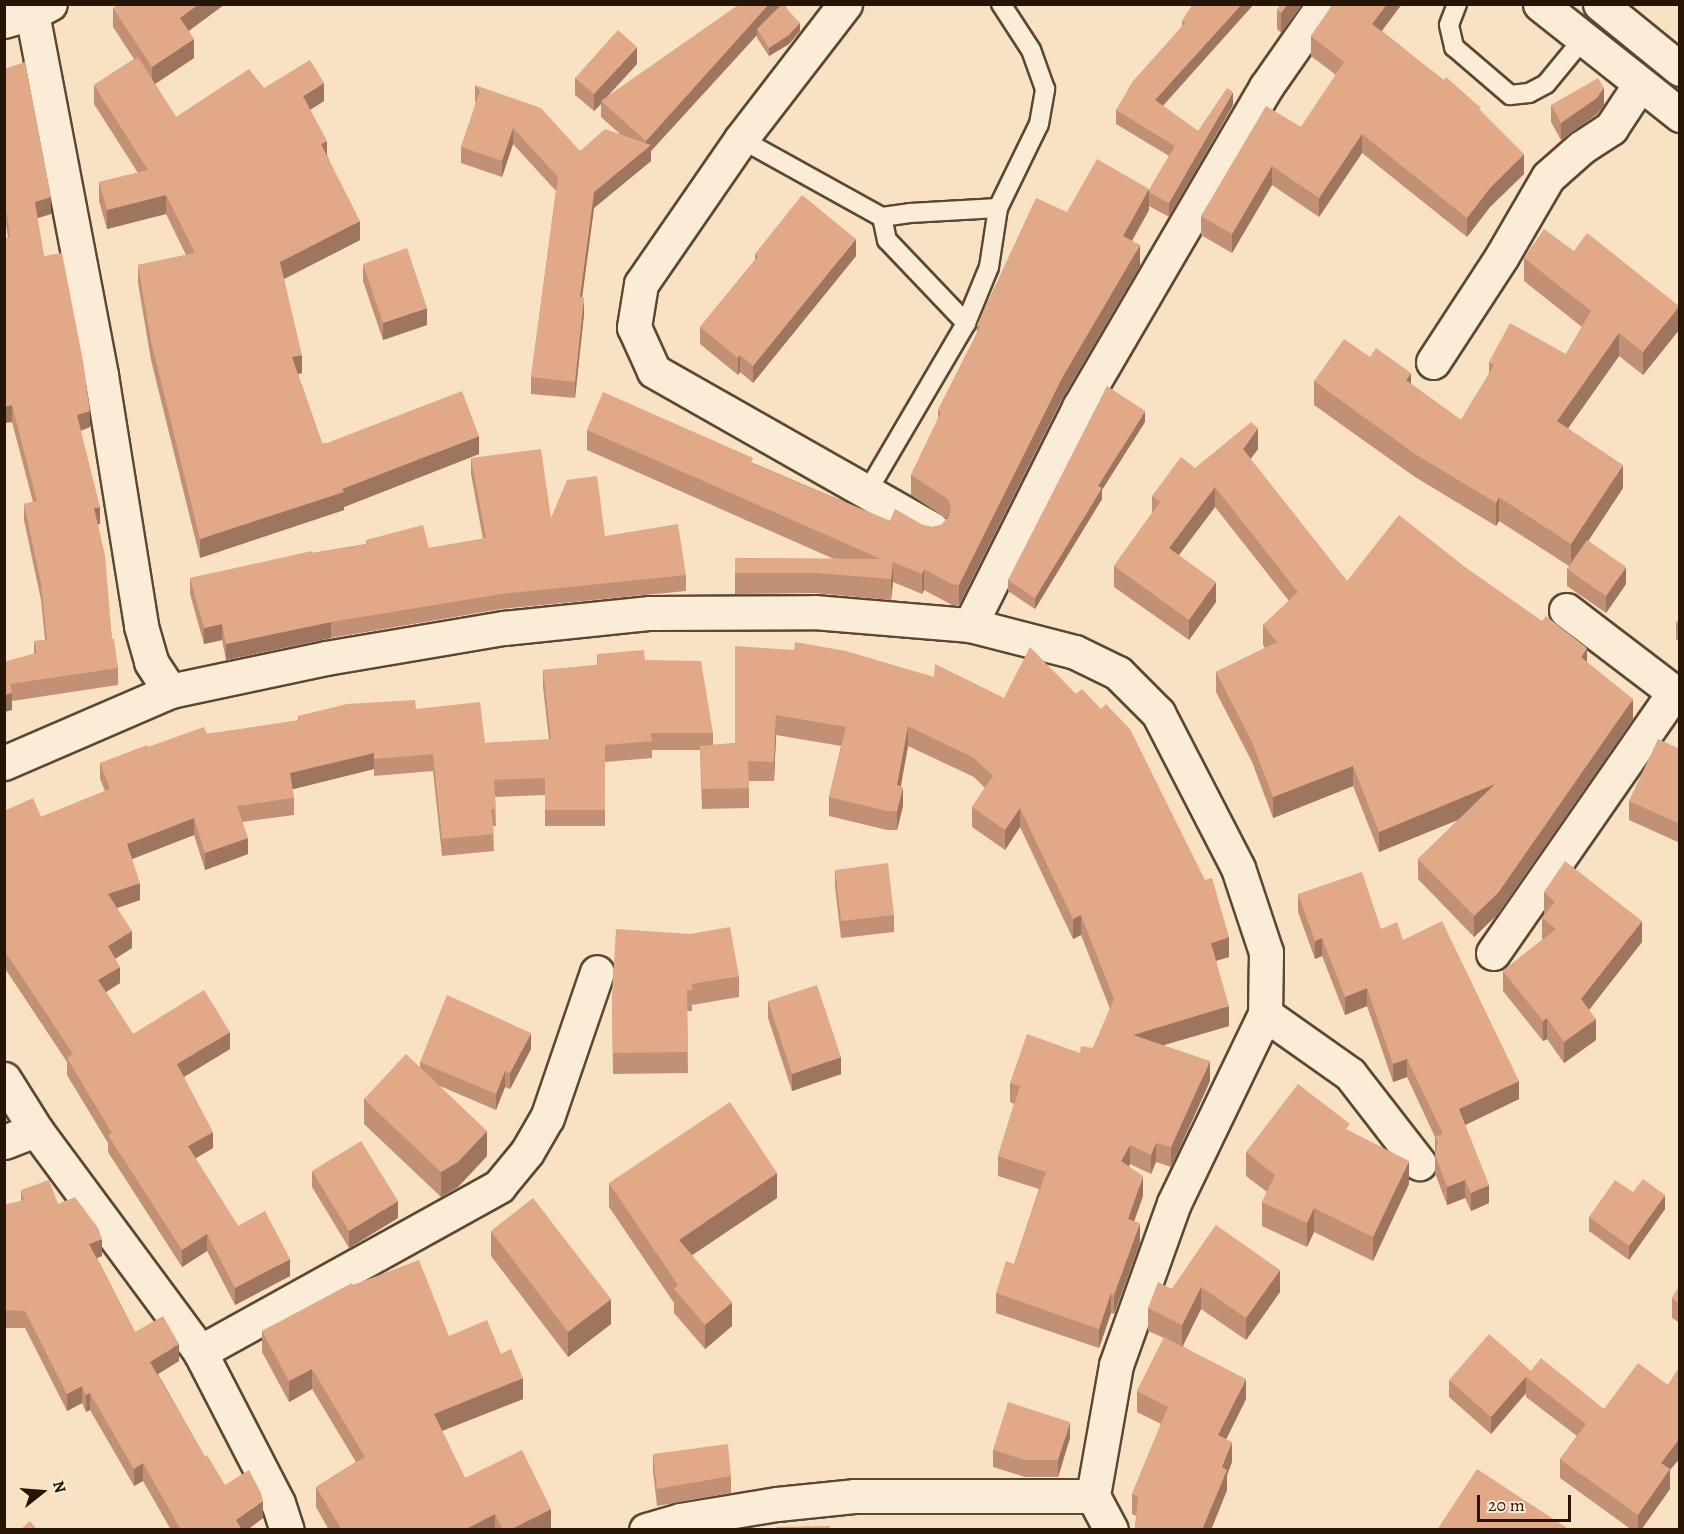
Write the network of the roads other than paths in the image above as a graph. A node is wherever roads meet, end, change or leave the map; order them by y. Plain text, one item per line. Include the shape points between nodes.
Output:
1 (845, 4) edge
2 (1001, 4) edge
3 (1324, 4) edge
4 (1457, 4) edge
5 (1540, 4) edge
6 (1600, 4) edge
7 (29, 13) edge
8 (1583, 39) junction
9 (1680, 69) edge
10 (1640, 84) junction
11 (1680, 115) edge
12 (741, 139) junction
13 (998, 208) junction
14 (882, 217) junction
15 (966, 323) junction
16 (1433, 362) dead end
17 (867, 492) junction
18 (932, 529) edge
19 (1566, 610) dead end
20 (970, 625) junction
21 (170, 691) junction
22 (1677, 695) edge
23 (4, 763) edge
24 (1493, 953) dead end
25 (597, 972) dead end
26 (1265, 1014) junction
27 (4, 1079) edge
28 (36, 1130) junction
29 (4, 1142) edge
30 (1419, 1163) dead end
31 (200, 1352) junction
32 (1093, 1496) junction
33 (287, 1530) edge
34 (646, 1530) edge
35 (1111, 1530) edge

1 - 12 street
2 - 13 lane via 1031,50 1045,89 1040,124
3 - 20 street via 1266,87 1079,406
4 - 8 lane via 1449,25 1454,47 1510,95 1529,93 1546,84
5 - 8 street
6 - 9 street
7 - 21 street via 101,375 141,626 151,662
8 - 10 street
10 - 11 street
10 - 16 street via 1611,128 1548,177
12 - 14 lane
12 - 17 street via 641,284 634,327 654,371
13 - 14 lane
13 - 15 lane via 989,267
14 - 15 lane via 887,240
15 - 17 lane
17 - 18 street
19 - 22 street
20 - 21 street via 814,612 650,613 504,628 326,658
20 - 26 street via 1075,652 1118,673 1158,713 1238,868 1266,952
21 - 23 street
22 - 24 street
25 - 31 street via 547,1118 527,1152 499,1186
26 - 30 street via 1350,1074
26 - 32 street via 1174,1203 1116,1365
27 - 28 street
28 - 29 street
28 - 31 street
31 - 33 street via 278,1503
32 - 34 street via 854,1497 777,1504 680,1520
32 - 35 street

